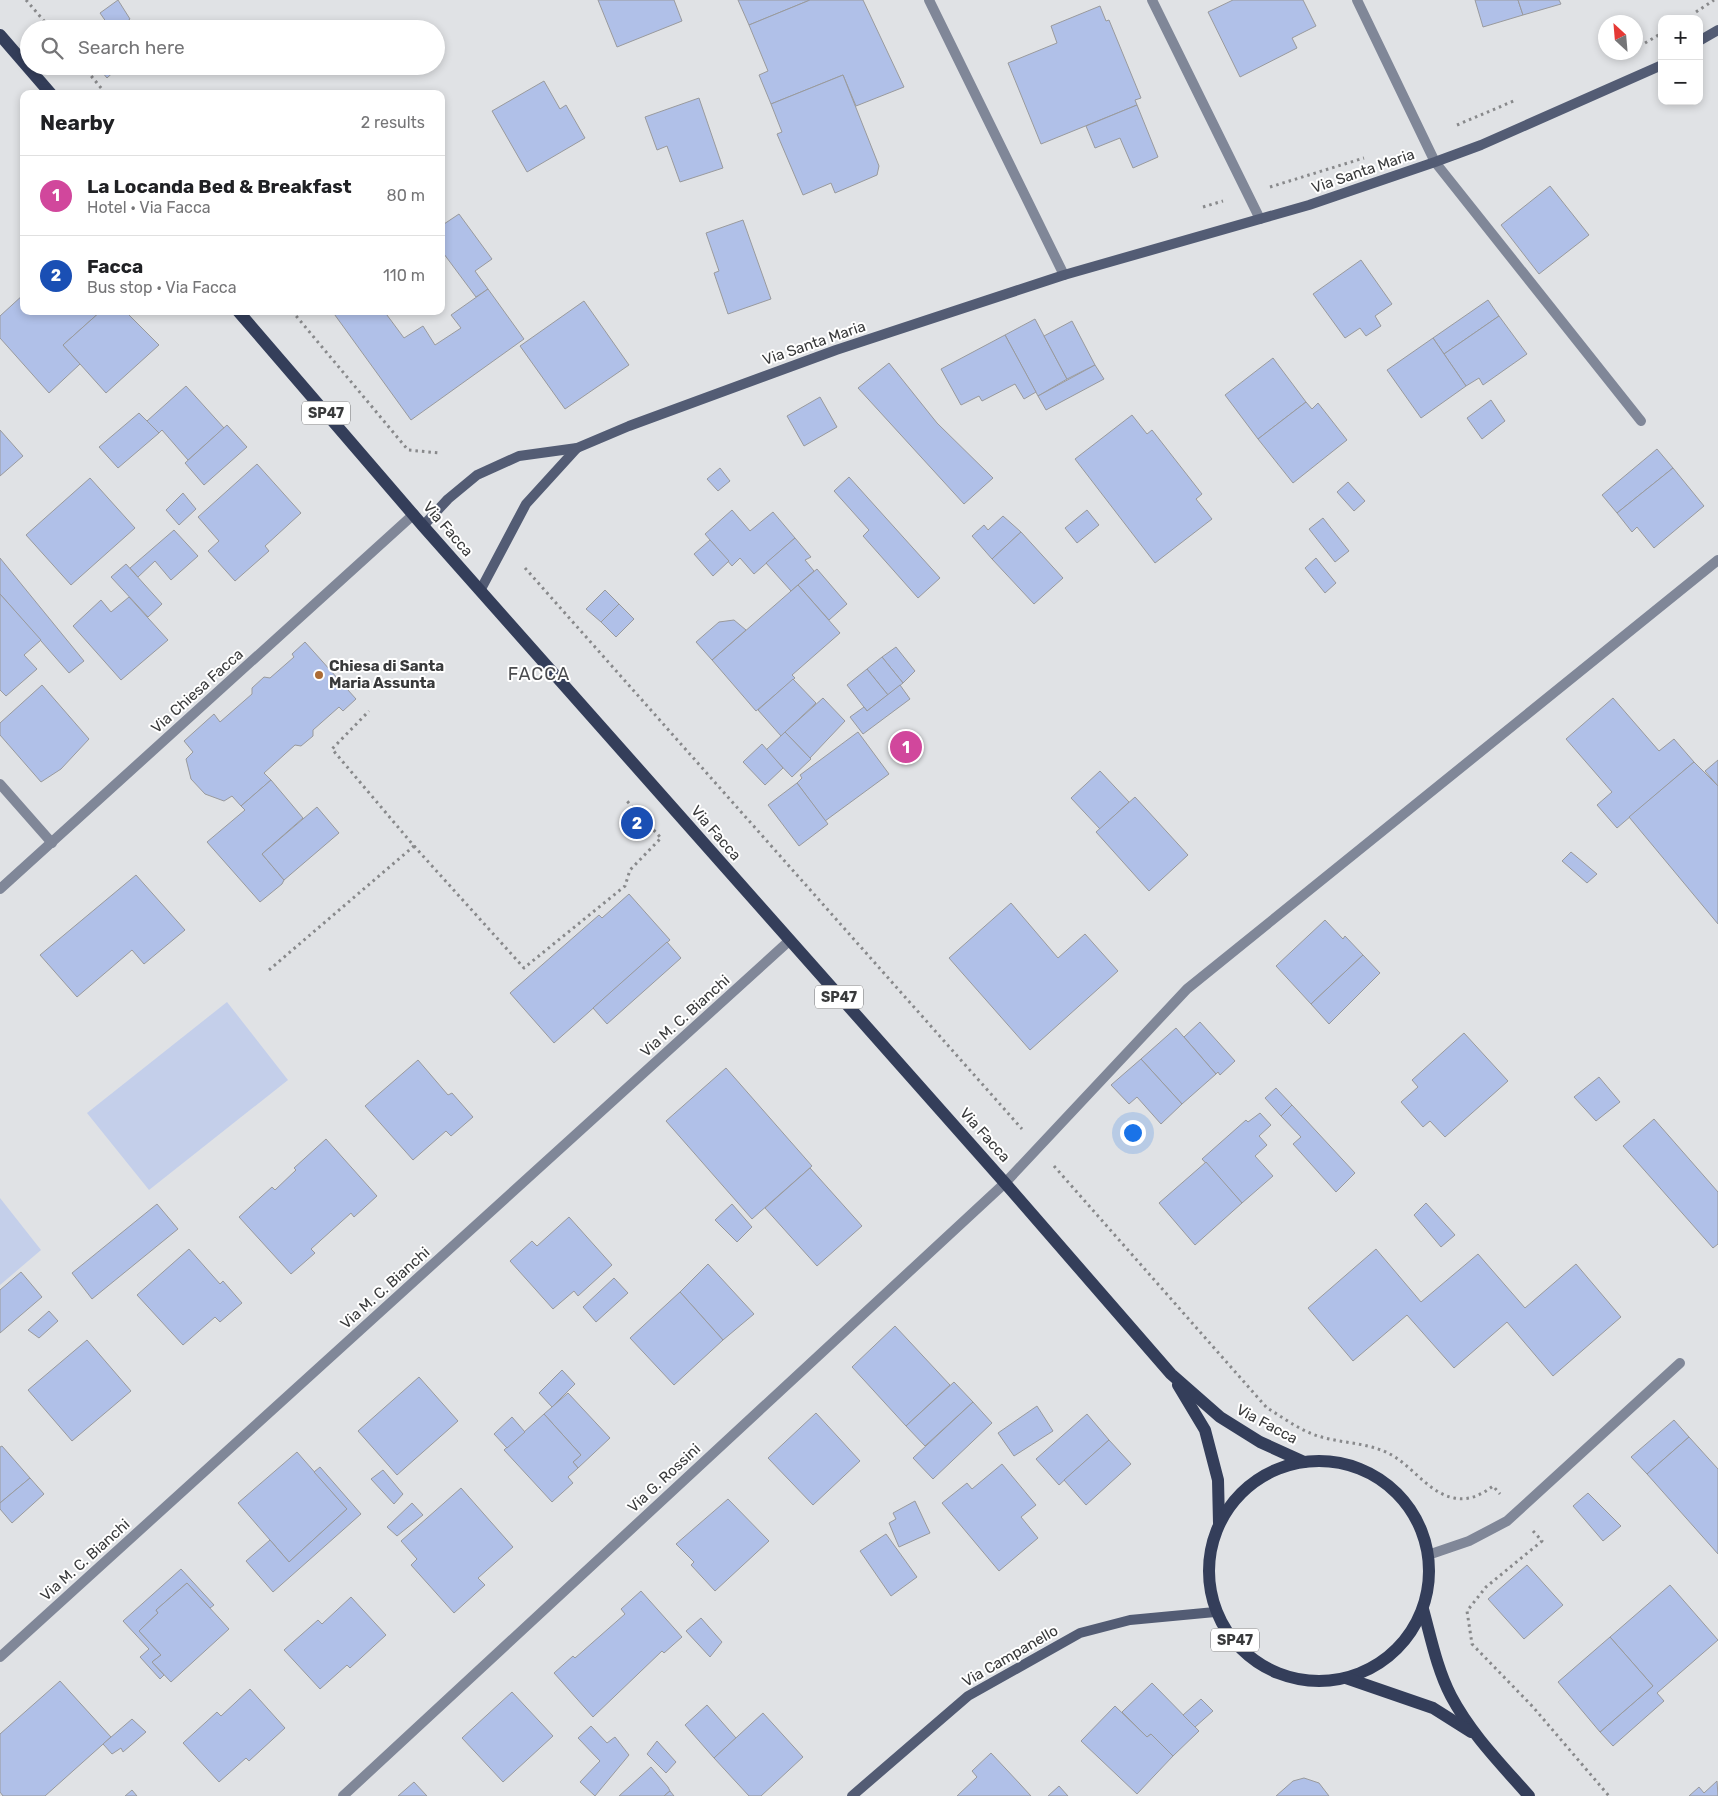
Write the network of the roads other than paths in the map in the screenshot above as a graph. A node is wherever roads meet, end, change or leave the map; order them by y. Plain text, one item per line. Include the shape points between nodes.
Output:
1 (928, 0) edge
2 (1152, 0) edge
3 (1357, 0) edge
4 (1718, 30) edge
5 (0, 35) edge
6 (1703, 39) edge
7 (20, 58) edge
8 (1658, 67) edge
9 (35, 75) edge
10 (48, 90) edge
11 (1435, 162) junction
12 (1260, 219) junction
13 (1064, 275) junction
14 (241, 315) edge
15 (1641, 421) dead end
16 (577, 448) junction
17 (414, 514) junction
18 (423, 526) junction
19 (1718, 560) edge
20 (480, 589) junction
21 (0, 784) edge
22 (52, 843) junction
23 (0, 889) edge
24 (789, 941) junction
25 (1005, 1183) junction
26 (1680, 1363) dead end
27 (1171, 1374) junction
28 (1304, 1462) junction
29 (1219, 1523) junction
30 (1428, 1555) junction
31 (1423, 1609) junction
32 (1215, 1612) junction
33 (0, 1657) edge
34 (1346, 1678) junction
35 (1473, 1733) junction
36 (343, 1796) edge
37 (852, 1796) edge
38 (1528, 1796) edge

1 - 13 street
2 - 12 street
3 - 11 street
4 - 6 main road
5 - 7 main road
8 - 11 main road, Via Santa Maria via 1482,145
9 - 10 main road
11 - 12 main road, Via Santa Maria
11 - 15 street
12 - 13 main road, Via Santa Maria
13 - 16 main road, Via Santa Maria via 836,350
14 - 17 main road, Via Facca / SP47
16 - 18 main road, Via Santa Maria via 519,456 477,475
16 - 20 main road, Via Santa Maria via 526,504
17 - 18 main road, Via Facca / SP47
17 - 22 street, Via Chiesa Facca
18 - 20 main road, Via Facca / SP47
19 - 25 street, Via G. Rossini via 1187,989
20 - 24 main road, Via Facca / SP47
21 - 22 street
22 - 23 street, Via Chiesa Facca
24 - 25 main road, Via Facca / SP47
24 - 33 street, Via M. C. Bianchi
25 - 27 main road, Via Facca / SP47
25 - 36 street, Via G. Rossini
26 - 30 street via 1507,1521 1469,1541
27 - 28 main road, Via Facca / SP47 via 1220,1417 1260,1442
27 - 29 main road, Via Facca / SP47 via 1205,1430 1218,1480
28 - 29 main road, SP47 via 1259,1478 1230,1504
28 - 30 main road, SP47 via 1327,1461 1358,1468 1390,1486 1415,1517
29 - 32 main road, SP47 via 1211,1545 1208,1581
30 - 31 main road, SP47 via 1428,1589
31 - 34 main road, SP47 via 1408,1638 1384,1660
31 - 35 main road, SP47 via 1438,1665 1451,1696
32 - 34 main road, SP47 via 1221,1625 1257,1663 1300,1681
32 - 37 main road, Via Campanello via 1130,1620 1080,1633 968,1696
34 - 35 main road, SP47 via 1433,1708
35 - 38 main road, SP47

